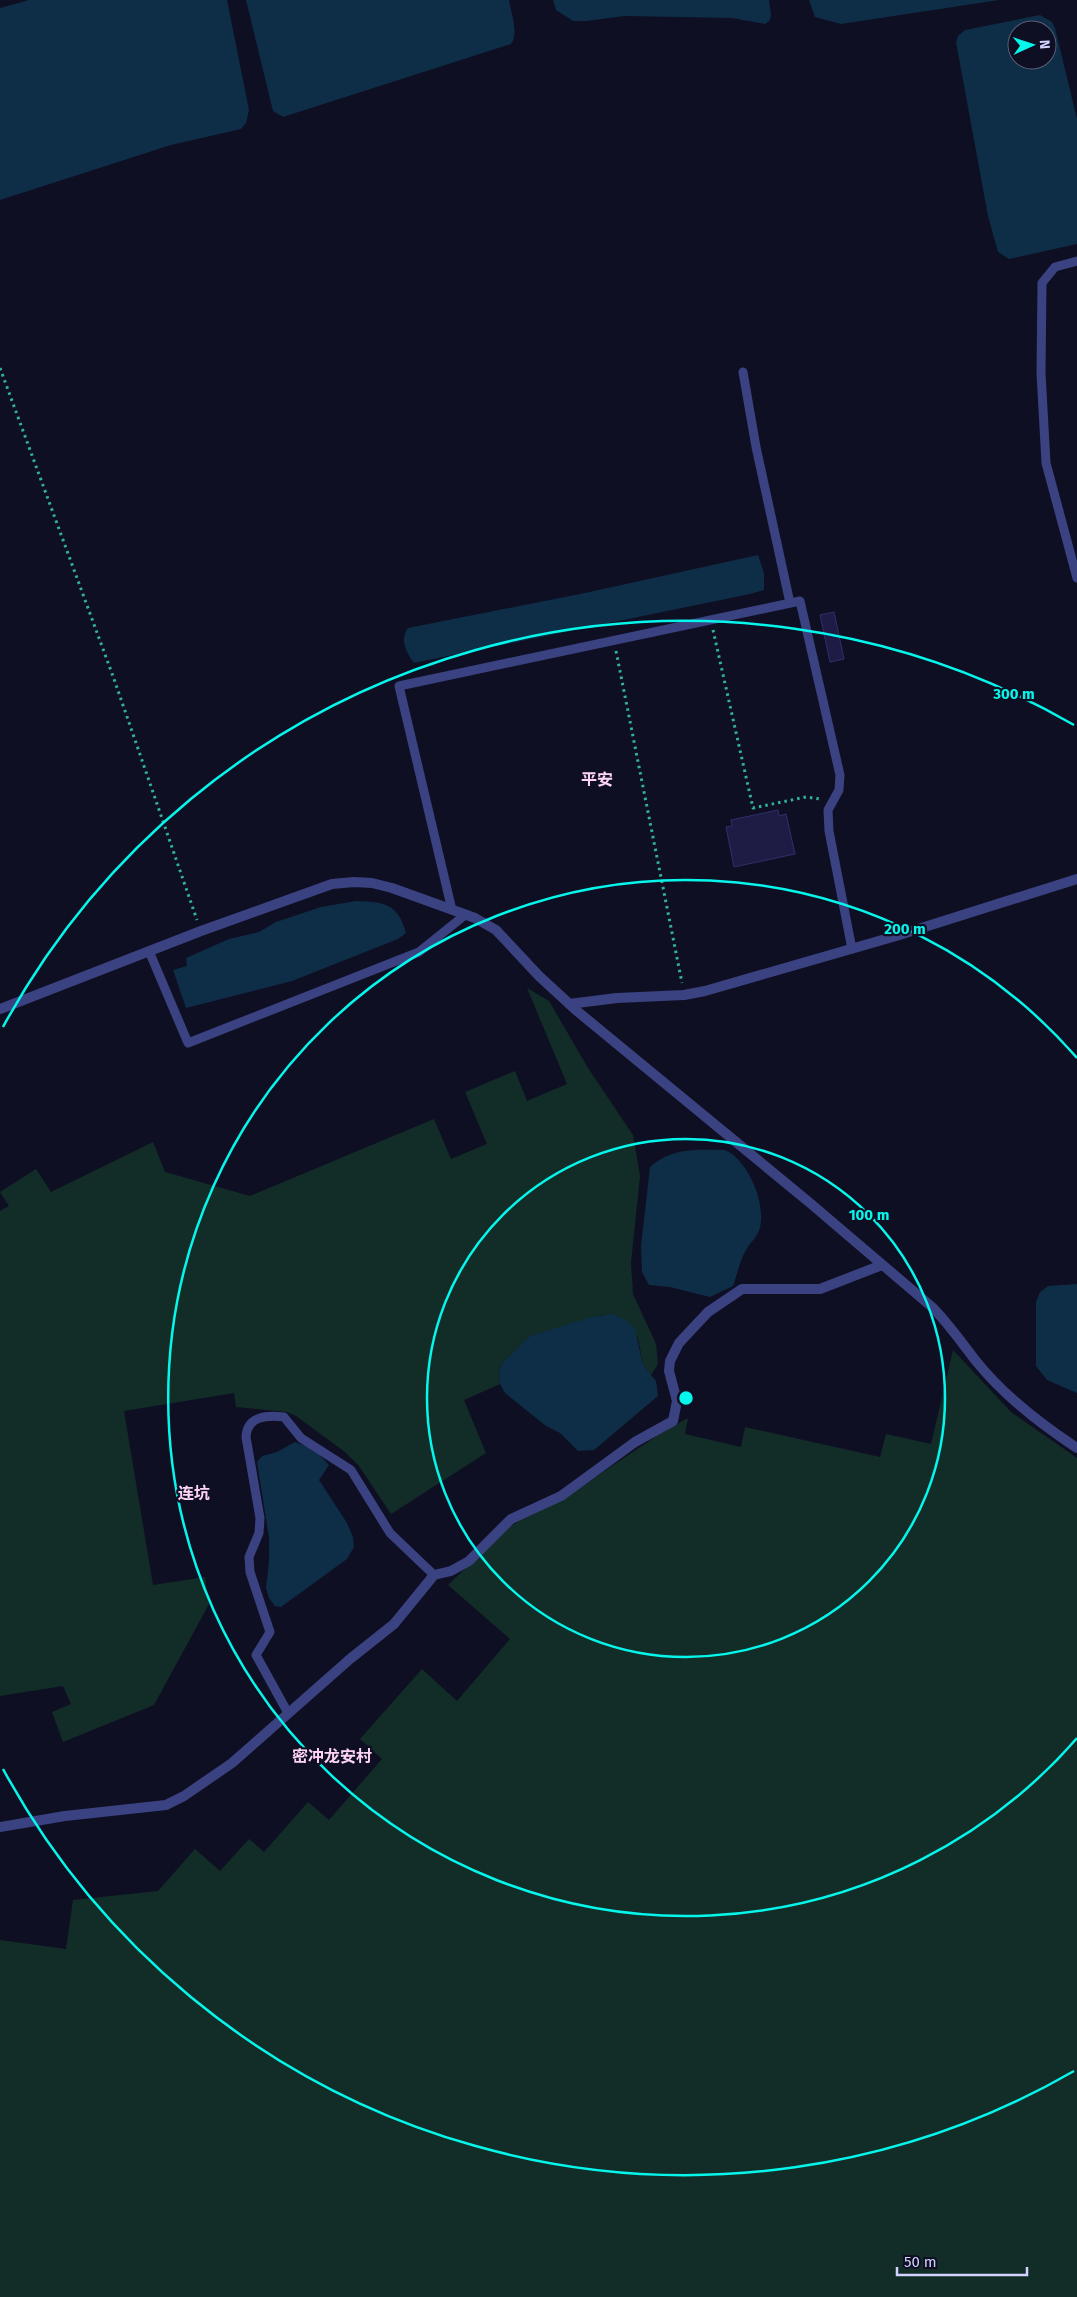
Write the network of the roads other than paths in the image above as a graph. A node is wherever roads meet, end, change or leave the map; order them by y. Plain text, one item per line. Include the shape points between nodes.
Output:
1 (1077, 261) edge
2 (743, 372) dead end
3 (1077, 578) edge
4 (790, 603) junction
5 (1077, 879) edge
6 (452, 910) junction
7 (465, 915) junction
8 (852, 949) junction
9 (149, 951) junction
10 (569, 1004) junction
11 (0, 1009) edge
12 (882, 1264) junction
13 (1077, 1448) edge
14 (434, 1575) junction
15 (288, 1713) junction
16 (0, 1827) edge

1 - 3 lane via 1054,267 1042,283 1041,373 1046,463
2 - 4 lane
4 - 6 lane via 399,686
4 - 8 lane via 800,601 840,775 839,790 828,810 829,831
5 - 8 street
6 - 7 street
6 - 9 street via 372,883 332,884
7 - 9 lane via 419,952 188,1043
7 - 10 street via 496,930
8 - 10 street via 705,991
9 - 11 street
10 - 12 street
12 - 13 street via 949,1324 976,1361 1009,1396
12 - 14 street via 820,1289 736,1291 708,1312 673,1352 669,1366 677,1401 673,1421 635,1442 562,1496 511,1519 469,1561 451,1571
14 - 15 street via 394,1624
14 - 15 lane via 390,1533 351,1470 301,1438 284,1417 271,1416 251,1423 246,1437 260,1523 249,1562 270,1632 256,1656
15 - 16 street via 232,1763 166,1806 65,1816

